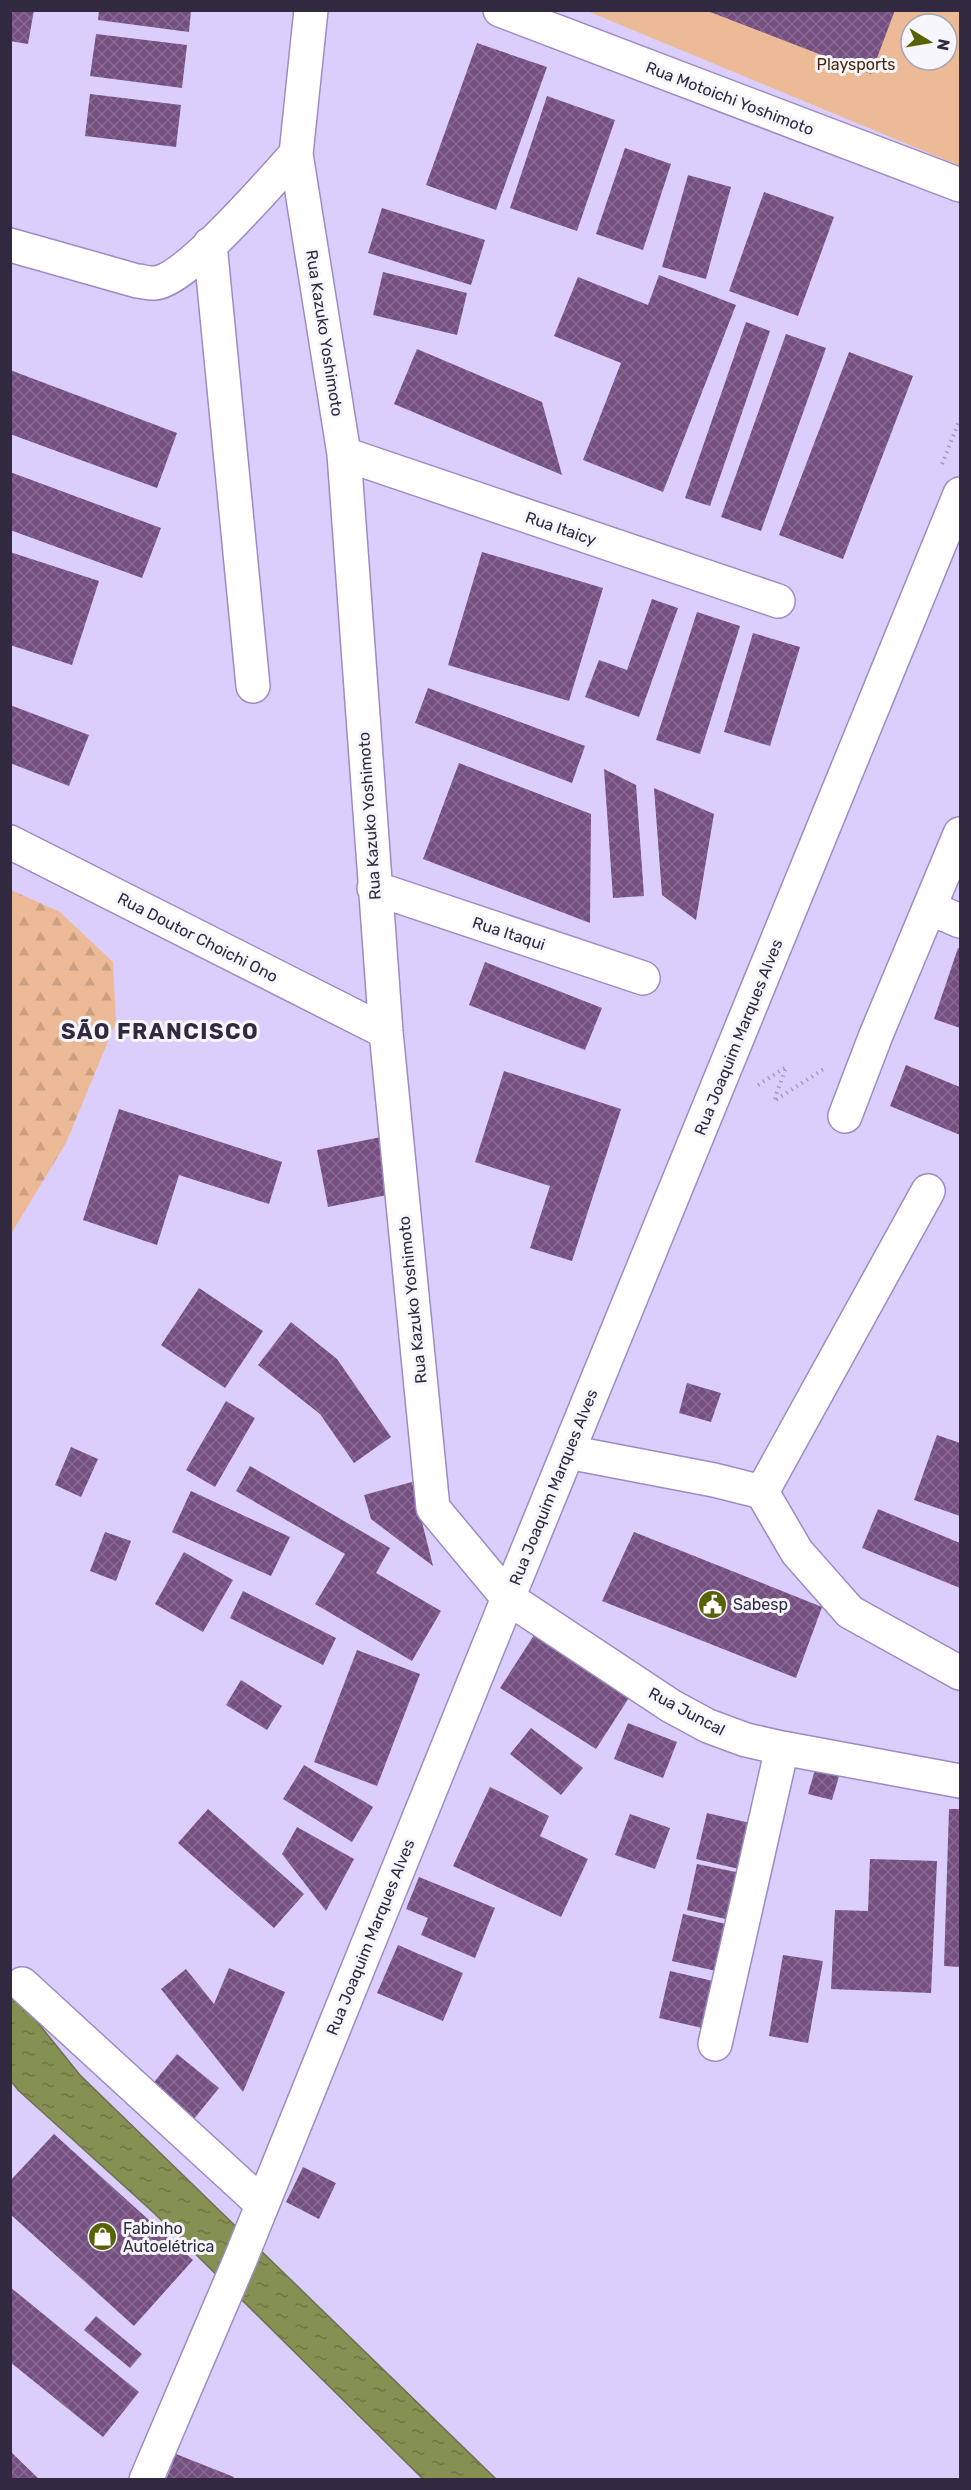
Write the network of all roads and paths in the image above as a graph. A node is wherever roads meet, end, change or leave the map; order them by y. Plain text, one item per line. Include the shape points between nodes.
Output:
1 (311, 10) edge
2 (501, 10) edge
3 (296, 154) junction
4 (960, 185) edge
5 (210, 244) junction
6 (10, 245) edge
7 (344, 454) junction
8 (960, 494) edge
9 (778, 601) dead end
10 (253, 686) dead end
11 (960, 834) edge
12 (10, 842) edge
13 (374, 888) junction
14 (930, 909) junction
15 (960, 921) edge
16 (643, 978) dead end
17 (386, 1032) junction
18 (830, 1065) dead end
19 (750, 1089) dead end
20 (845, 1116) dead end
21 (928, 1191) dead end
22 (568, 1452) junction
23 (762, 1492) junction
24 (508, 1598) junction
25 (960, 1673) edge
26 (782, 1748) junction
27 (960, 1781) edge
28 (22, 1984) dead end
29 (715, 2044) dead end
30 (262, 2204) junction
31 (146, 2480) edge

1 - 3 street, Rua Kazuko Yoshimoto
2 - 4 street, Rua Motoichi Yoshimoto
3 - 5 street
3 - 7 street, Rua Kazuko Yoshimoto
5 - 6 street via 176,274 155,283
5 - 10 street
7 - 9 street, Rua Itaicy
7 - 13 street, Rua Kazuko Yoshimoto
8 - 22 street, Rua Joaquim Marques Alves
11 - 14 street
12 - 17 street, Rua Doutor Choichi Ono
13 - 16 street, Rua Itaqui
13 - 17 street, Rua Kazuko Yoshimoto
14 - 15 street
14 - 20 street
17 - 24 street, Rua Kazuko Yoshimoto via 433,1508
18 - 19 path via 774,1101 786,1067
21 - 23 street
22 - 23 street
22 - 24 street, Rua Joaquim Marques Alves
23 - 25 street via 798,1552 850,1612
24 - 26 street, Rua Juncal via 680,1711 746,1740
24 - 30 street, Rua Joaquim Marques Alves
26 - 27 street, Rua Juncal
26 - 29 street
28 - 30 street
30 - 31 street, Rua Joaquim Marques Alves

